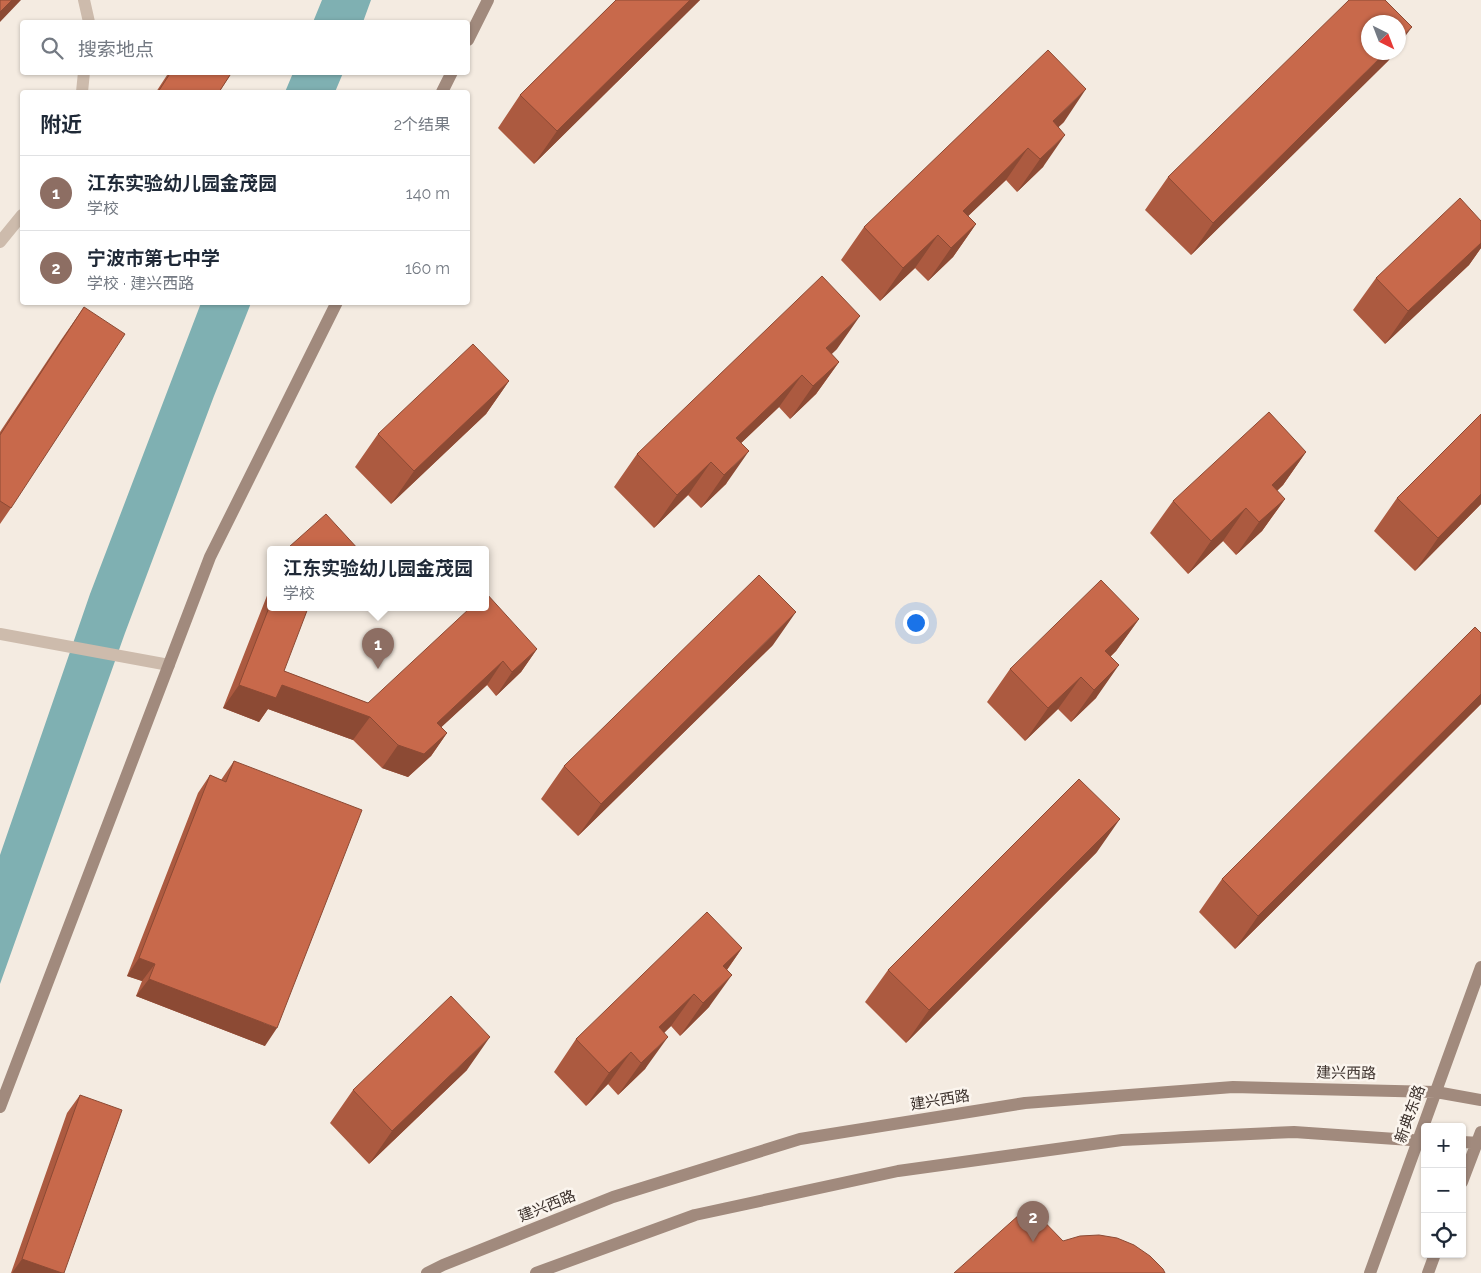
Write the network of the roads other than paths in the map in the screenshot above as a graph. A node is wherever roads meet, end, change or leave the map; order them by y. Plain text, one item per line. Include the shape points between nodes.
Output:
1 (84, 0) edge
2 (488, 0) edge
3 (89, 20) edge
4 (470, 36) edge
5 (84, 75) edge
6 (450, 75) edge
7 (82, 90) edge
8 (443, 90) edge
9 (20, 217) edge
10 (0, 242) edge
11 (336, 305) edge
12 (0, 634) edge
13 (169, 665) junction
14 (1481, 967) edge
15 (1436, 1092) junction
16 (1481, 1100) edge
17 (0, 1107) edge
18 (1427, 1123) edge
19 (1480, 1139) edge
20 (1421, 1141) edge
21 (1466, 1141) edge
22 (1466, 1172) edge
23 (1434, 1258) edge
24 (427, 1273) edge
25 (536, 1273) edge
26 (1370, 1273) edge
27 (1428, 1273) edge

1 - 3 street
2 - 4 street
5 - 7 street
6 - 8 street
9 - 10 street
11 - 13 street via 210,557
12 - 13 street
13 - 17 street
14 - 15 street, 新典东路
15 - 16 street, 建兴西路
15 - 18 street, 新典东路
15 - 24 street, 建兴西路 via 1233,1087 1025,1103 800,1139 613,1197
19 - 21 street
19 - 22 street
20 - 25 street via 1294,1132 1122,1140 898,1171 695,1215
20 - 26 street, 新典东路
23 - 27 street

